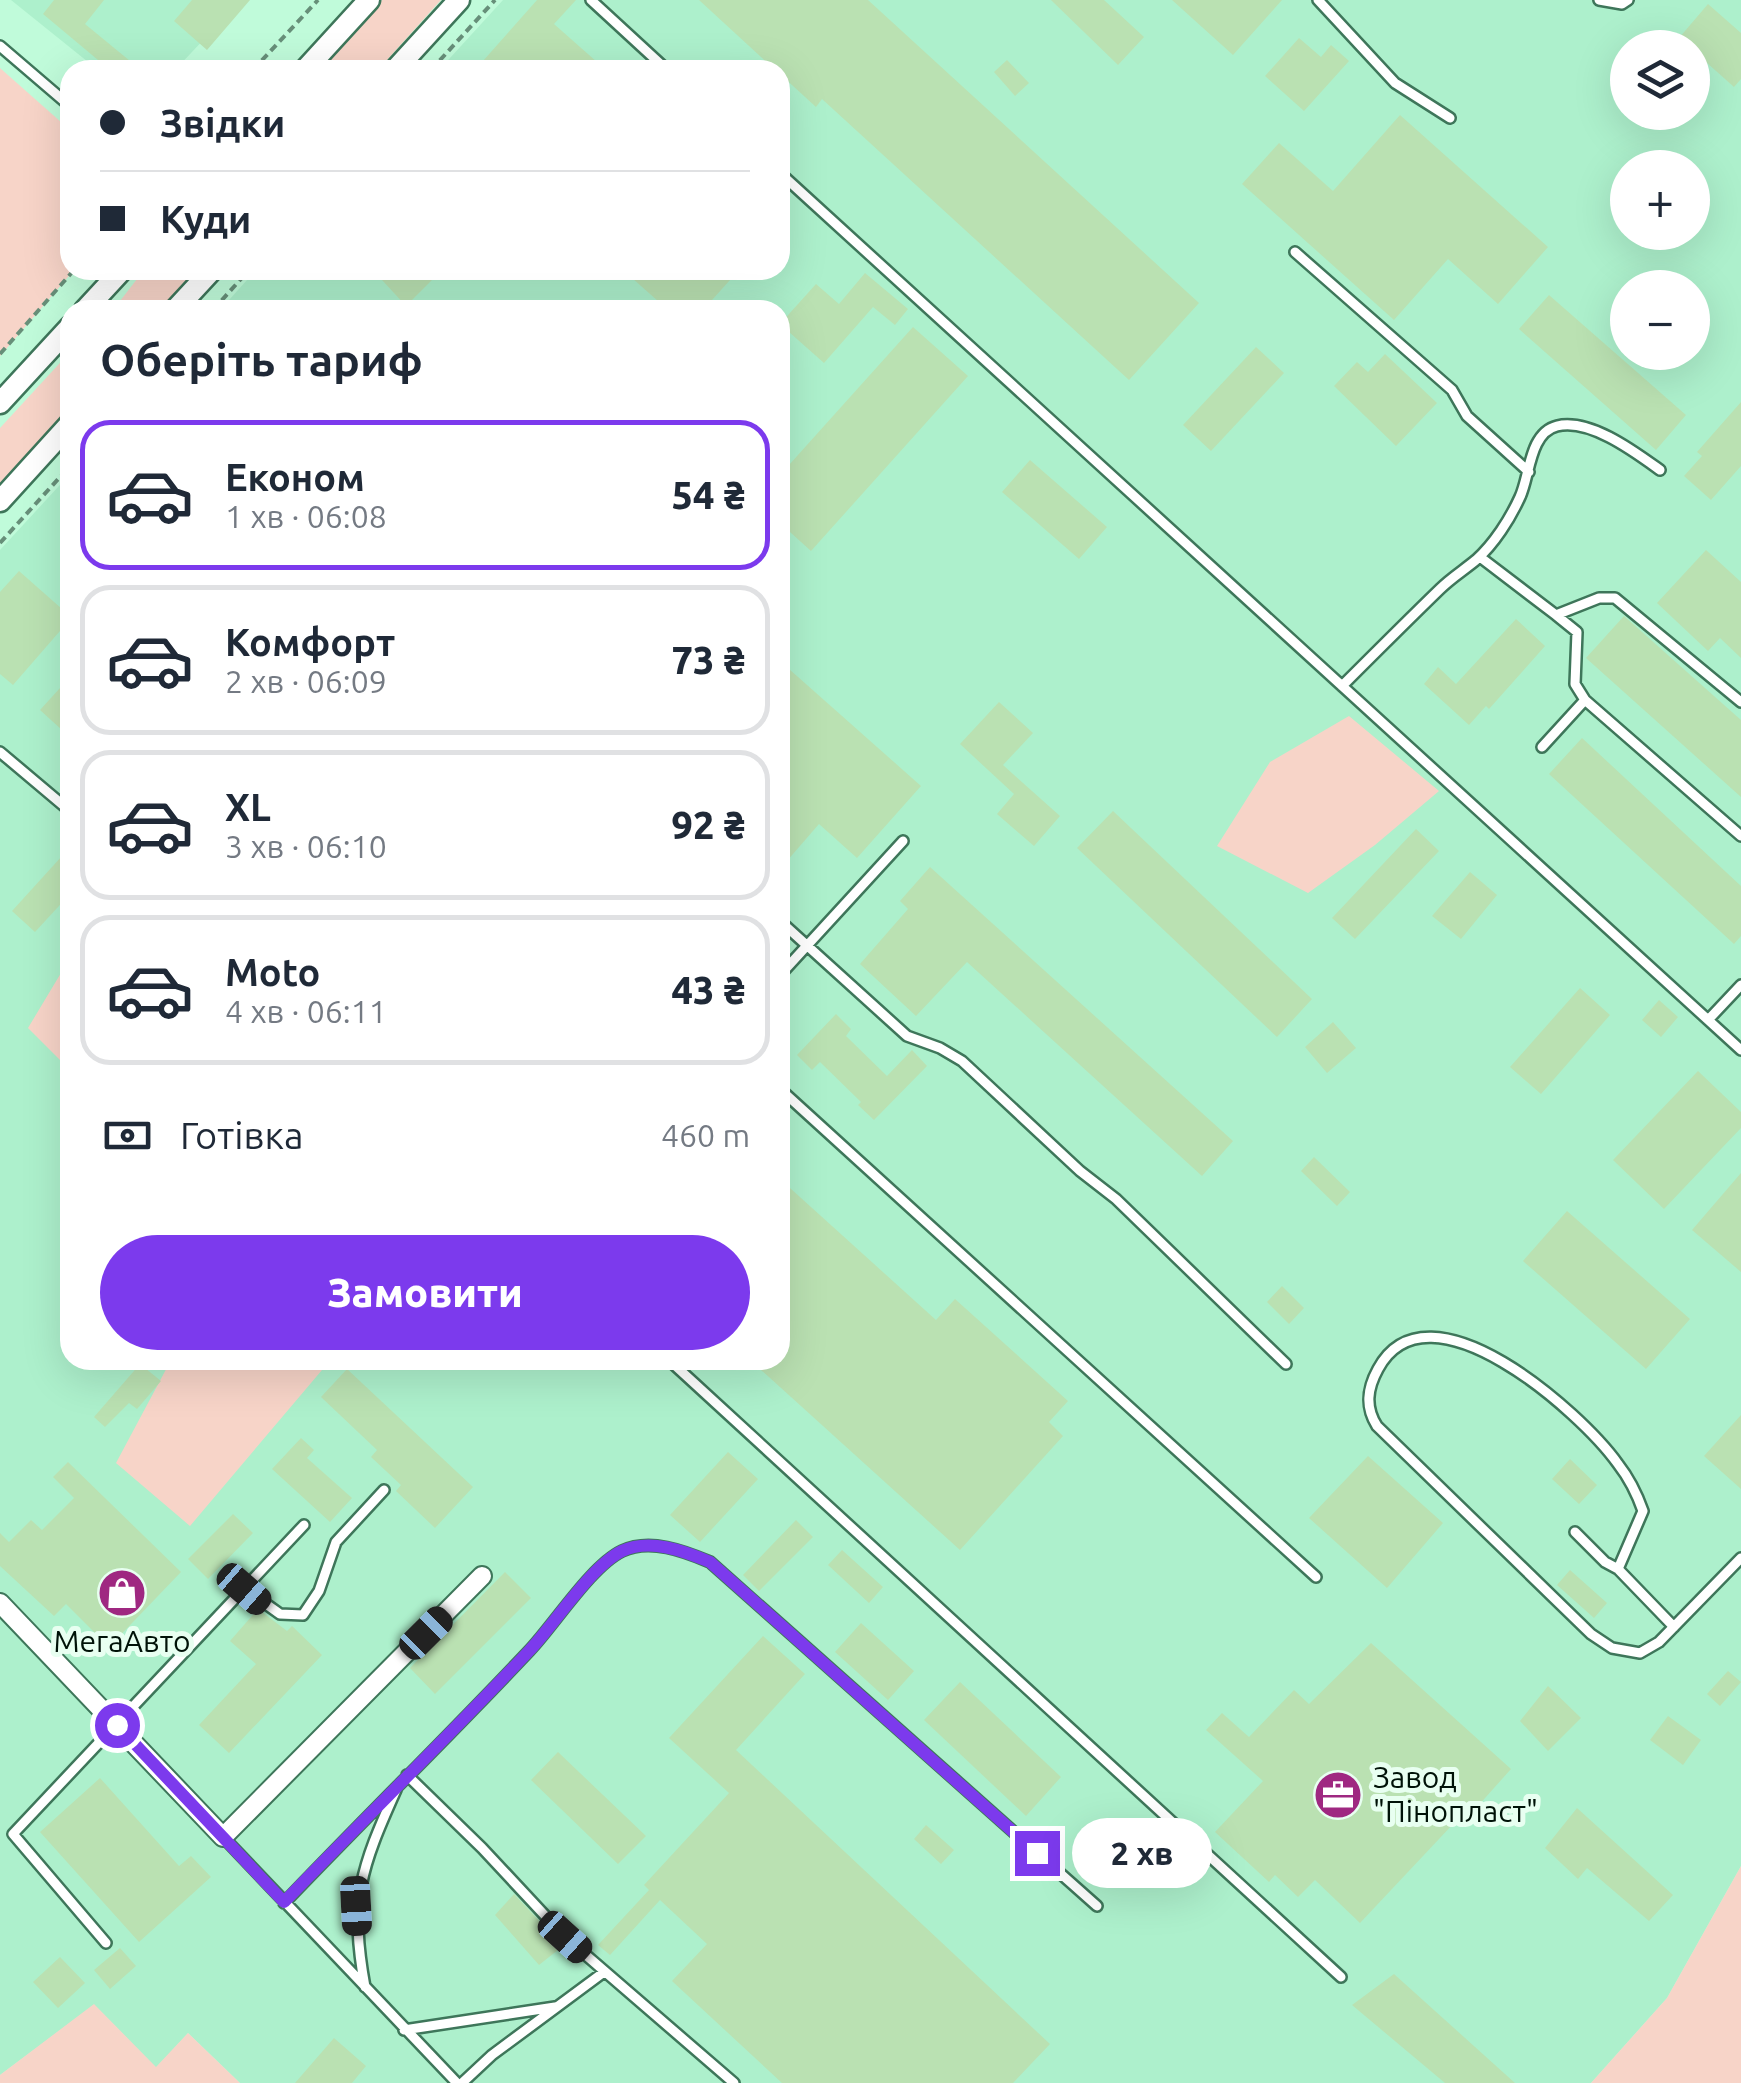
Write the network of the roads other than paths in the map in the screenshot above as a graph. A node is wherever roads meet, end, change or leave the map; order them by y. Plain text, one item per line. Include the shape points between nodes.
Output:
1 (369, 0) edge
2 (459, 0) edge
3 (591, 0) edge
4 (1318, 0) edge
5 (1599, 0) edge
6 (1628, 0) edge
7 (0, 46) edge
8 (314, 60) edge
9 (404, 60) edge
10 (657, 60) edge
11 (60, 97) edge
12 (1450, 118) dead end
13 (790, 182) edge
14 (1295, 252) dead end
15 (113, 280) edge
16 (203, 280) edge
17 (94, 300) edge
18 (184, 300) edge
19 (60, 338) edge
20 (0, 403) edge
21 (60, 435) edge
22 (1660, 470) dead end
23 (1529, 472) junction
24 (0, 501) edge
25 (1480, 557) junction
26 (1556, 615) junction
27 (1342, 686) junction
28 (1585, 700) junction
29 (1741, 702) edge
30 (1542, 747) dead end
31 (0, 752) edge
32 (60, 802) edge
33 (1741, 836) edge
34 (904, 840) dead end
35 (790, 929) edge
36 (808, 946) junction
37 (790, 965) edge
38 (1741, 986) edge
39 (1708, 1020) junction
40 (1741, 1050) edge
41 (790, 1098) edge
42 (1286, 1364) dead end
43 (679, 1370) edge
44 (384, 1490) dead end
45 (304, 1525) dead end
46 (1575, 1532) dead end
47 (1741, 1558) edge
48 (1618, 1569) junction
49 (482, 1576) dead end
50 (1316, 1577) dead end
51 (244, 1589) junction
52 (0, 1603) edge
53 (1674, 1627) junction
54 (117, 1725) junction
55 (404, 1778) junction
56 (223, 1837) junction
57 (284, 1902) junction
58 (1096, 1906) dead end
59 (106, 1943) dead end
60 (604, 1972) junction
61 (1341, 1977) dead end
62 (366, 1989) junction
63 (558, 2006) junction
64 (404, 2030) junction
65 (460, 2083) edge
66 (734, 2083) edge

1 - 8 street
2 - 9 street
3 - 10 lane
4 - 12 lane via 1395,83
5 - 6 lane
7 - 11 lane
13 - 27 lane
14 - 23 lane via 1452,390 1466,416
15 - 17 street
16 - 18 street
19 - 20 street
21 - 24 street
22 - 23 lane via 1596,431 1570,425 1554,426 1541,437
23 - 25 lane via 1512,515
25 - 26 lane
25 - 27 lane
26 - 28 lane via 1577,632 1575,684
26 - 29 lane via 1615,598
27 - 39 lane
28 - 30 lane
28 - 33 lane
31 - 32 lane
34 - 36 lane
35 - 36 lane
36 - 37 lane
36 - 42 lane via 907,1036 962,1061
38 - 39 lane
39 - 40 lane
41 - 50 lane
43 - 61 lane
44 - 51 lane via 336,1542 303,1615 280,1614
45 - 51 lane
46 - 48 lane
47 - 53 lane
48 - 53 lane
48 - 53 lane via 1643,1511 1636,1492 1589,1429 1548,1391 1477,1350 1438,1337 1403,1341 1385,1356 1368,1396 1377,1426 1592,1634 1612,1648 1640,1653
49 - 56 street
51 - 54 lane
52 - 54 street
54 - 56 street
54 - 59 lane via 13,1834
55 - 57 lane
55 - 58 lane via 618,1553 633,1547 682,1550 710,1562
55 - 60 lane
55 - 62 lane via 364,1866 356,1906
56 - 57 lane
57 - 62 lane
60 - 63 lane
60 - 66 lane
62 - 64 lane
63 - 64 lane
63 - 65 lane
64 - 65 lane

